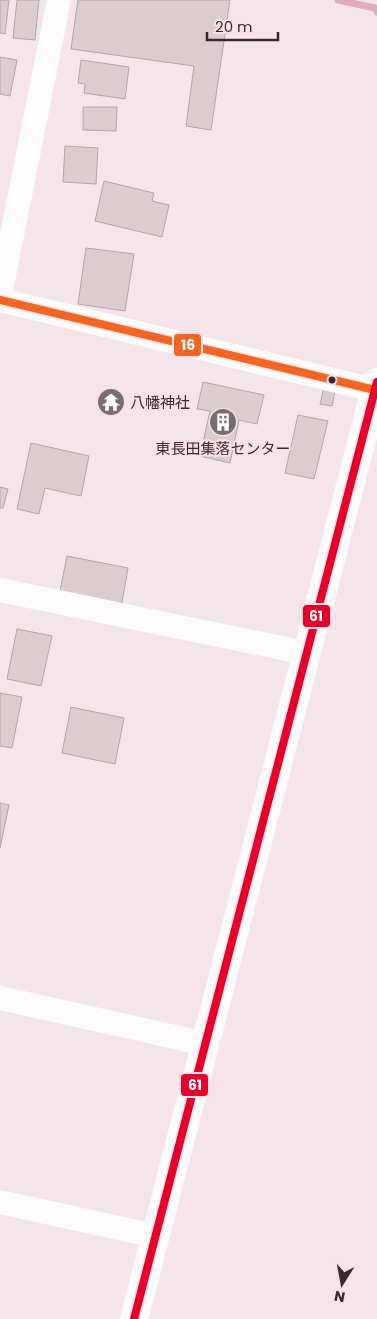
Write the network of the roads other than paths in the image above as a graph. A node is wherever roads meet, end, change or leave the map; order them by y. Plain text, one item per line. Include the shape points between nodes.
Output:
1 (59, 0) edge
2 (0, 294) edge
3 (0, 300) edge
4 (376, 386) edge
5 (0, 590) edge
6 (306, 653) junction
7 (0, 998) edge
8 (206, 1044) junction
9 (0, 1202) edge
10 (155, 1236) junction
11 (134, 1319) edge

1 - 2 street
3 - 4 street
4 - 6 main road
5 - 6 street
6 - 8 main road
7 - 8 street
8 - 10 main road
9 - 10 street
10 - 11 main road

